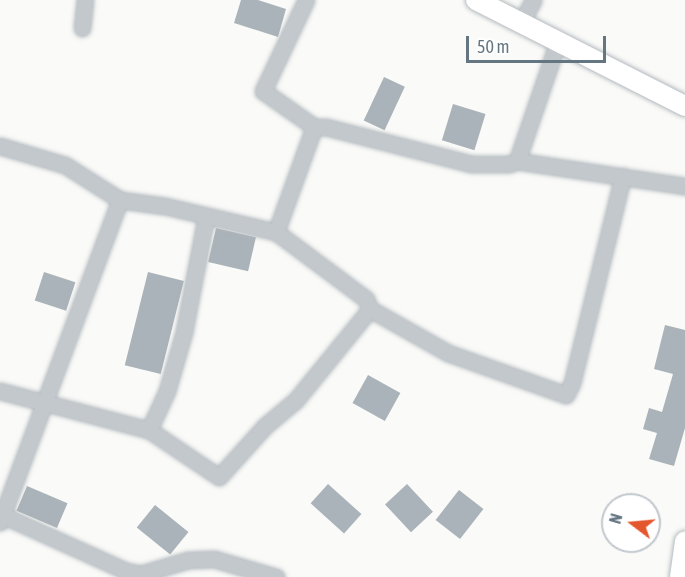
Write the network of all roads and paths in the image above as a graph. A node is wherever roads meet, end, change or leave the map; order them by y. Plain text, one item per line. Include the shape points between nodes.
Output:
1 (85, 0) edge
2 (306, 0) edge
3 (476, 0) edge
4 (533, 0) edge
5 (521, 22) junction
6 (82, 28) dead end
7 (558, 41) junction
8 (685, 106) edge
9 (314, 127) junction
10 (0, 147) edge
11 (517, 161) junction
12 (623, 176) junction
13 (685, 186) edge
14 (120, 200) junction
15 (206, 217) junction
16 (276, 232) junction
17 (370, 309) junction
18 (0, 391) edge
19 (45, 402) junction
20 (149, 430) junction
21 (1, 519) edge
22 (685, 541) edge
23 (276, 577) edge
24 (680, 577) edge

1 - 6 street
2 - 9 street via 263,90
3 - 5 street
4 - 5 street
5 - 7 street
7 - 8 street
7 - 11 street
9 - 11 street via 471,164
9 - 16 street
10 - 14 street via 65,165
11 - 12 street
12 - 13 street
12 - 17 street via 566,395 448,353
14 - 15 street
14 - 19 street
15 - 16 street
15 - 20 street via 184,332 167,391
16 - 17 street via 366,299
17 - 20 street via 296,400 265,426 219,477
18 - 19 street
19 - 20 street
19 - 21 street
21 - 23 street via 126,571 141,574 188,560 214,559
22 - 24 street

